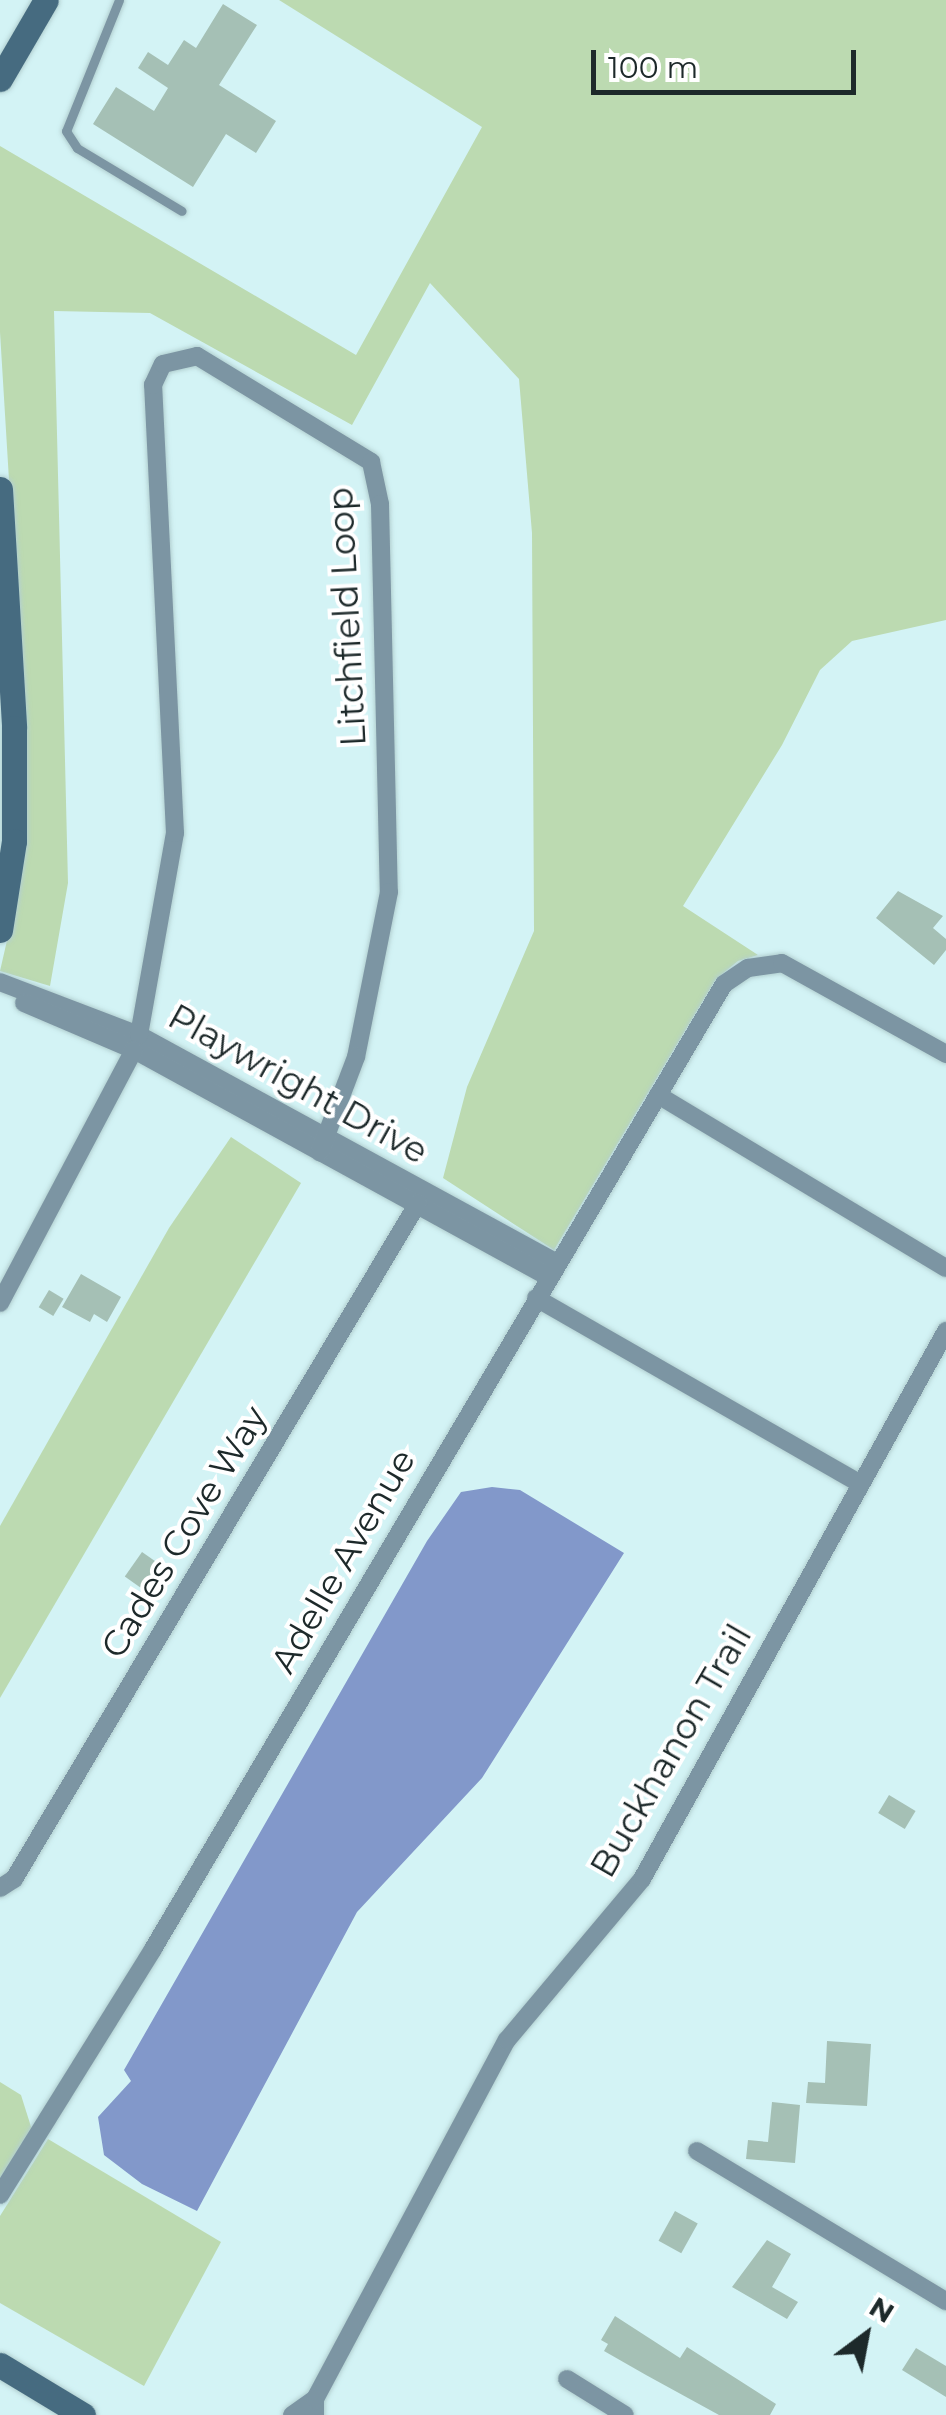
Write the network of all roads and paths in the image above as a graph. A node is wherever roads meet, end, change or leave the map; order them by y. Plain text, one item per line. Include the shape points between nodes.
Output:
1 (46, 0) edge
2 (119, 0) edge
3 (0, 79) edge
4 (182, 211) dead end
5 (0, 489) edge
6 (0, 930) edge
7 (0, 982) edge
8 (0, 993) edge
9 (137, 1042) junction
10 (946, 1054) edge
11 (658, 1095) junction
12 (325, 1145) junction
13 (418, 1203) junction
14 (946, 1268) edge
15 (552, 1270) junction
16 (536, 1298) junction
17 (0, 1303) edge
18 (946, 1330) edge
19 (861, 1484) junction
20 (0, 1888) edge
21 (698, 2151) dead end
22 (0, 2194) edge
23 (946, 2300) edge
24 (0, 2365) edge
25 (566, 2379) dead end
26 (315, 2407) edge
27 (83, 2415) edge
28 (292, 2415) edge
29 (625, 2415) edge

1 - 3 street
2 - 4 lane via 66,131 77,148
5 - 6 street via 14,840
7 - 9 street, Playwright Drive
8 - 9 street, Playwright Drive
9 - 12 street, Playwright Drive
9 - 12 street, Litchfield Loop via 175,833 153,386 163,364 197,356 371,462 380,504 388,892 356,1057
9 - 17 street
10 - 11 street, Adelle Avenue via 796,968 766,962 724,984
11 - 14 street
11 - 15 street, Adelle Avenue
12 - 13 street, Playwright Drive
12 - 15 street, Playwright Drive
13 - 15 street, Playwright Drive
13 - 20 street, Cades Cove Way via 14,1878
15 - 16 street, Adelle Avenue
16 - 19 street
16 - 22 street, Adelle Avenue via 154,1949
18 - 19 street, Buckhanon Trail
19 - 26 street, Buckhanon Trail via 642,1879 507,2040
21 - 23 street
24 - 27 street
25 - 29 street
26 - 28 street, Buckhanon Trail

